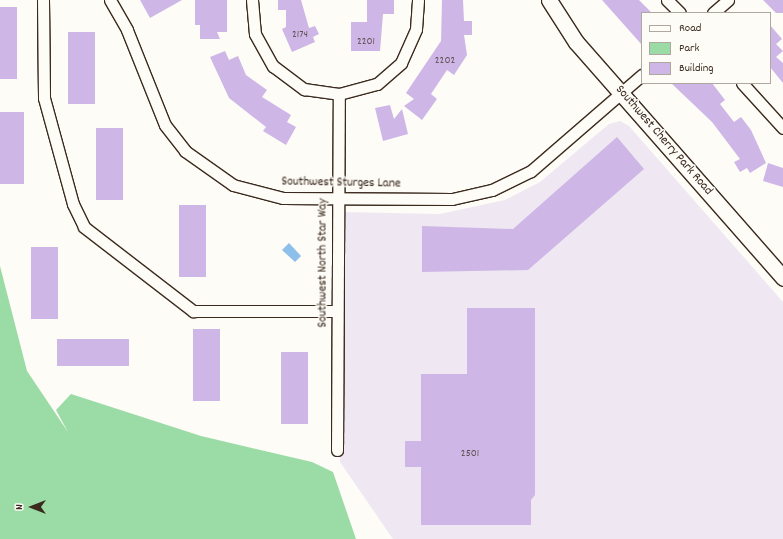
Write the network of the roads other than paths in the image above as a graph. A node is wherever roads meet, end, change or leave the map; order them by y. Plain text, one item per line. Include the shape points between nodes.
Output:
1 (42, 0) edge
2 (110, 0) edge
3 (252, 0) edge
4 (418, 0) edge
5 (549, 0) edge
6 (668, 0) edge
7 (728, 0) edge
8 (679, 12) edge
9 (714, 12) edge
10 (641, 76) edge
11 (743, 84) edge
12 (621, 93) junction
13 (338, 94) junction
14 (783, 128) edge
15 (338, 199) junction
16 (783, 278) edge
17 (337, 311) junction
18 (337, 450) dead end

1 - 17 street via 44,98 73,204 84,227 193,311
2 - 15 street, Southwest Sturges Lane via 127,30 165,126 200,165 233,185 270,196
3 - 13 street via 255,34 273,66 304,89
4 - 13 street via 416,29 401,63 377,84
5 - 12 main road, Southwest Cherry Park Road via 576,42
6 - 8 street
7 - 9 street
10 - 12 street, Southwest Sturges Lane
11 - 14 street
12 - 15 street, Southwest Sturges Lane via 531,171 492,190 452,199
12 - 16 main road, Southwest Cherry Park Road
13 - 15 street, Southwest North Star Way
15 - 17 street, Southwest North Star Way
17 - 18 street, Southwest North Star Way

